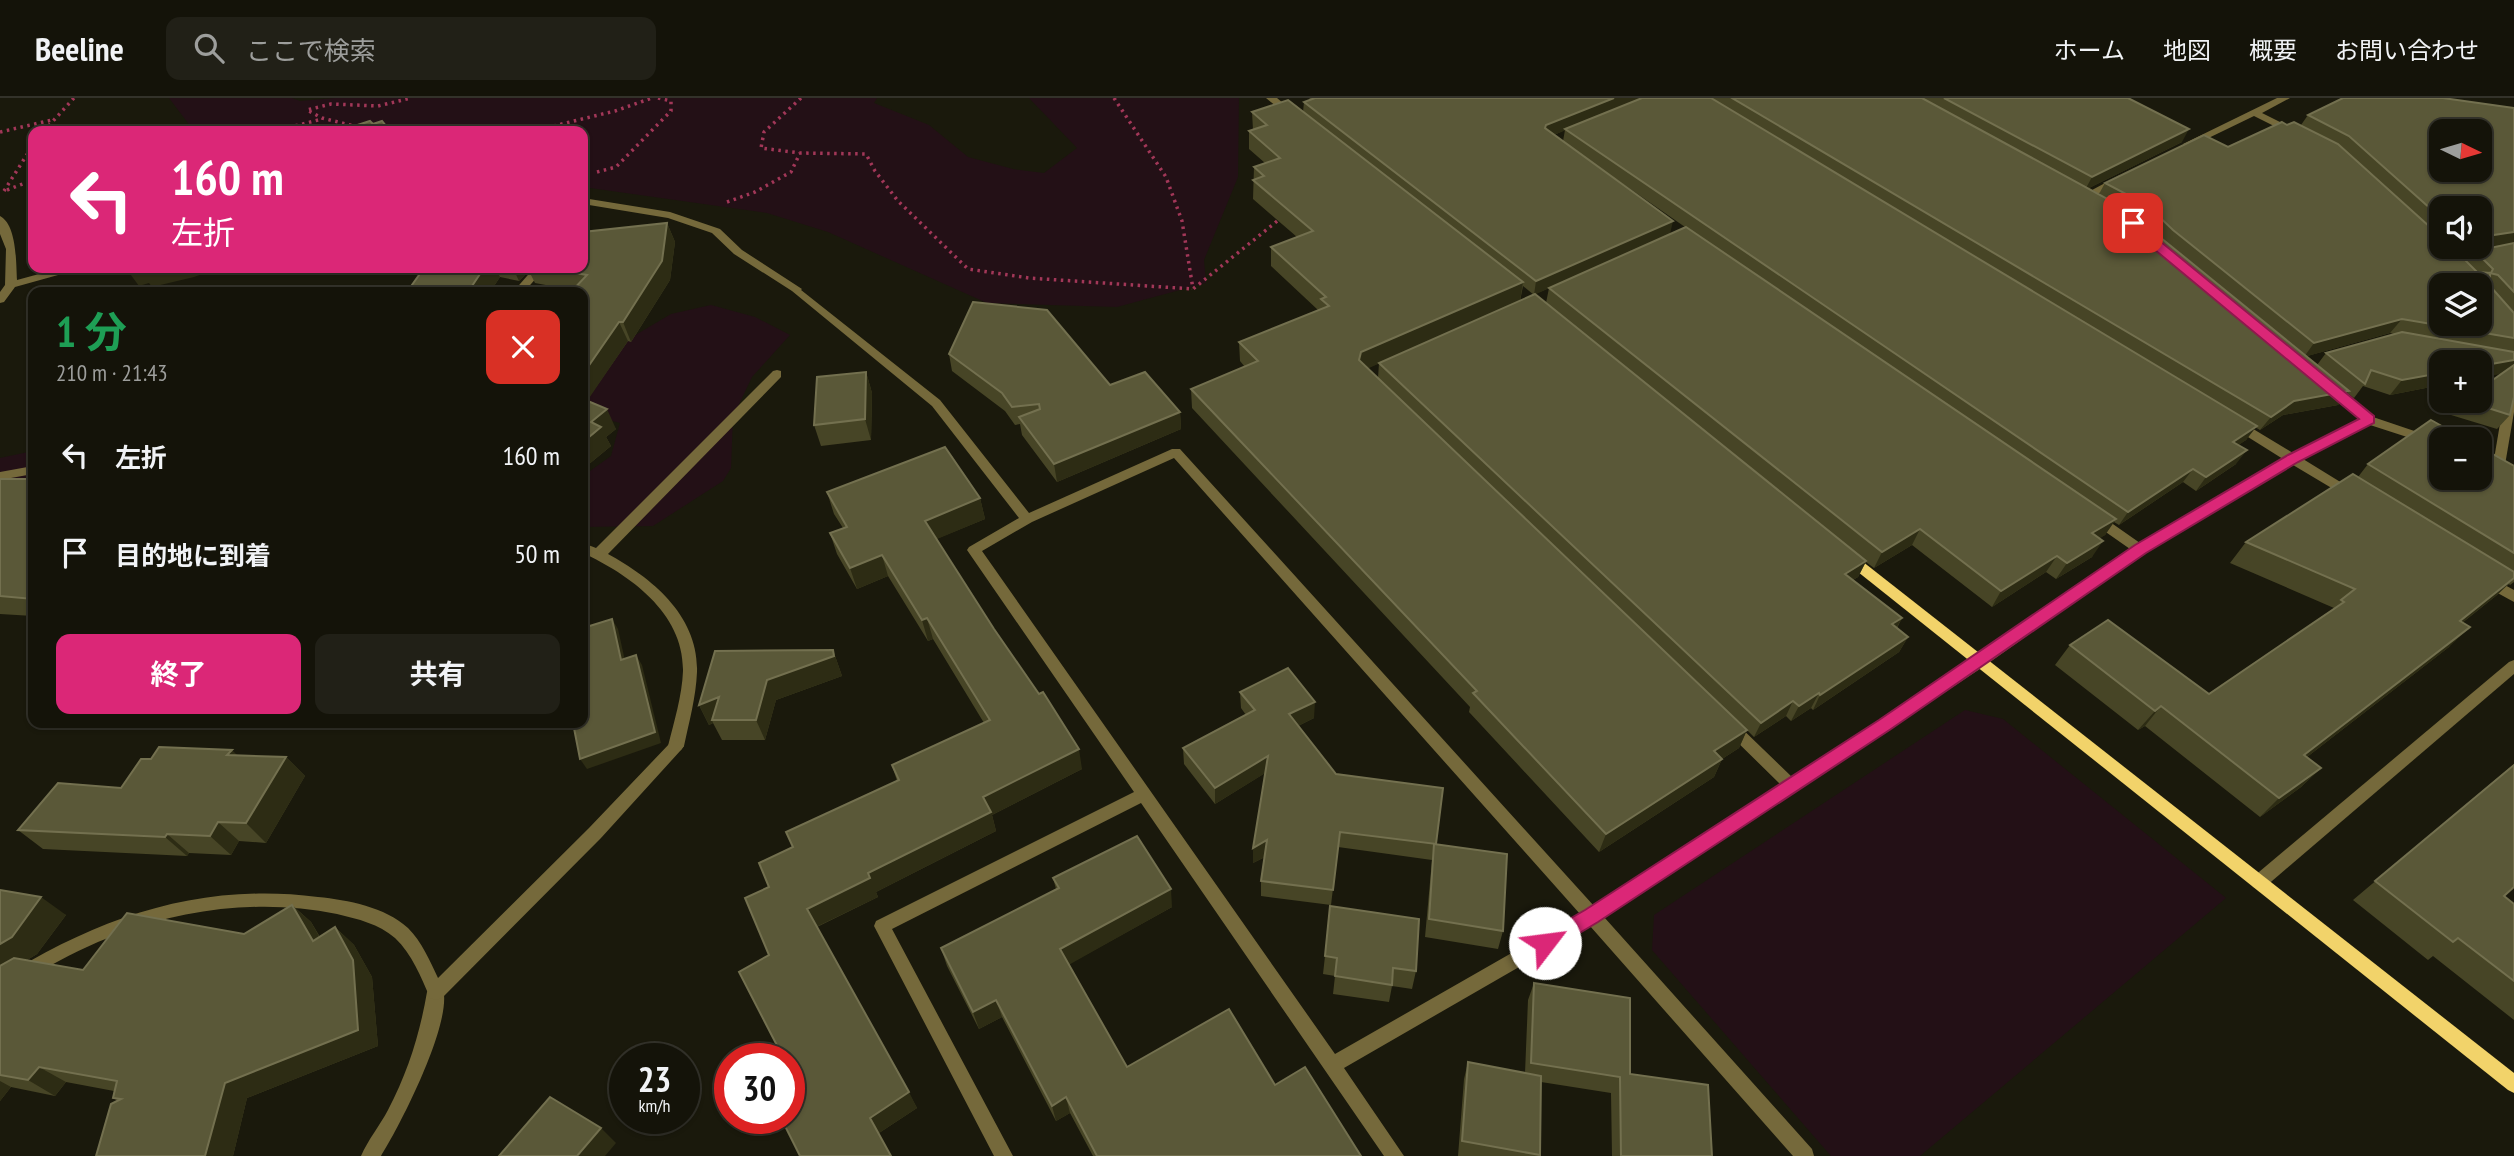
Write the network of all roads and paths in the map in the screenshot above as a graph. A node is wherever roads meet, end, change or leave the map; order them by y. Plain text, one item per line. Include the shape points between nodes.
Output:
1 (74, 98) edge
2 (339, 98) edge
3 (411, 98) edge
4 (652, 98) edge
5 (658, 98) edge
6 (800, 98) edge
7 (1114, 98) edge
8 (1270, 98) edge
9 (2285, 98) edge
10 (334, 101) junction
11 (1302, 110) edge
12 (2255, 113) junction
13 (1291, 114) junction
14 (323, 118) junction
15 (52, 120) junction
16 (1302, 122) edge
17 (48, 126) edge
18 (293, 126) edge
19 (354, 126) edge
20 (554, 126) edge
21 (0, 132) edge
22 (2190, 132) edge
23 (2301, 136) edge
24 (2201, 137) junction
25 (2178, 149) edge
26 (28, 153) edge
27 (800, 153) junction
28 (594, 172) dead end
29 (2131, 173) edge
30 (28, 182) edge
31 (2071, 190) edge
32 (3, 192) junction
33 (2084, 197) junction
34 (0, 201) edge
35 (588, 202) edge
36 (2096, 203) edge
37 (1286, 215) edge
38 (0, 219) edge
39 (686, 221) junction
40 (54, 273) edge
41 (535, 273) edge
42 (11, 285) junction
43 (523, 287) edge
44 (1193, 289) junction
45 (0, 300) edge
46 (777, 374) dead end
47 (2320, 381) edge
48 (2512, 392) edge
49 (2221, 415) edge
50 (2369, 419) junction
51 (2429, 440) edge
52 (2293, 458) junction
53 (2514, 470) edge
54 (28, 471) edge
55 (0, 475) edge
56 (2363, 502) edge
57 (2083, 510) edge
58 (1027, 519) junction
59 (1838, 549) edge
60 (2140, 549) junction
61 (588, 550) edge
62 (599, 554) junction
63 (2479, 575) edge
64 (2514, 597) edge
65 (1978, 663) junction
66 (2514, 666) edge
67 (1723, 719) edge
68 (1792, 786) junction
69 (1143, 795) junction
70 (2259, 882) junction
71 (1592, 916) junction
72 (0, 988) edge
73 (436, 992) junction
74 (1331, 1066) junction
75 (2514, 1084) edge
76 (370, 1156) edge
77 (1004, 1156) edge
78 (1395, 1156) edge
79 (1805, 1156) edge

1 - 15 path
2 - 10 path
3 - 10 path via 375,106
4 - 20 path
5 - 28 path via 671,101 671,111 616,167
6 - 27 path via 764,132 761,148
7 - 44 path via 1166,177 1182,222
8 - 13 street
9 - 12 street
10 - 14 path via 309,106 307,110
11 - 13 street
12 - 23 street
12 - 24 street
13 - 16 street
14 - 18 path
14 - 19 path
15 - 17 path
15 - 21 path
22 - 24 street
24 - 25 street
26 - 32 path
27 - 39 path via 791,172
27 - 44 path via 866,154 901,203 968,269 1029,278
29 - 33 street
30 - 32 path
31 - 33 street
32 - 34 path
33 - 36 street
35 - 39 street
37 - 44 path
38 - 42 street via 11,250
39 - 58 street via 716,231 738,252 796,289 936,403
40 - 42 street
41 - 43 street
42 - 45 street
46 - 62 street
47 - 50 street
48 - 53 street via 2494,463
49 - 52 street
50 - 51 street
50 - 52 street
52 - 56 street
52 - 60 street
54 - 55 street
57 - 60 street
58 - 69 street via 974,550
58 - 71 street via 1176,452
59 - 65 street
60 - 65 street
61 - 62 street
62 - 73 street via 663,600 683,632 691,669 676,746
63 - 64 street
65 - 68 street
65 - 70 street
66 - 70 street
67 - 68 street
68 - 71 street
69 - 74 street
69 - 77 street via 882,926
70 - 75 street
71 - 74 street
71 - 79 street
72 - 73 street via 81,940 131,921 195,905 299,900 354,911 393,926 417,952
73 - 76 street via 420,1060 392,1125
74 - 78 street

